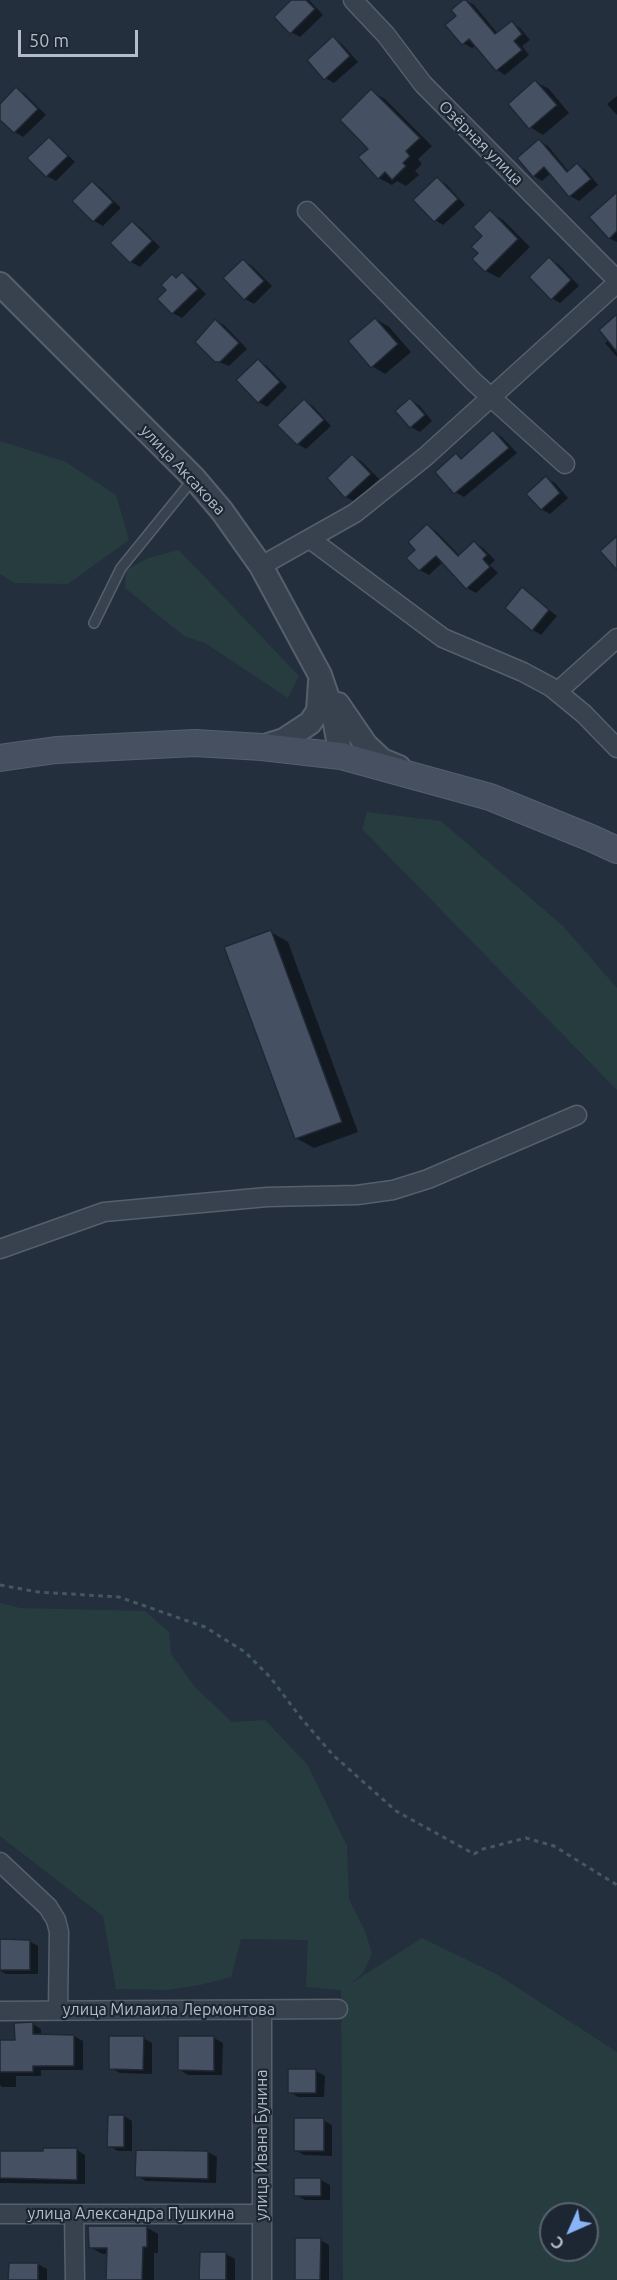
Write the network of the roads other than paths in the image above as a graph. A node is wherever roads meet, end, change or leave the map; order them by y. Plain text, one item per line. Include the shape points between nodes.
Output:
1 (353, 0) edge
2 (307, 212) dead end
3 (617, 282) edge
4 (0, 284) edge
5 (490, 397) junction
6 (565, 464) dead end
7 (194, 478) junction
8 (310, 539) junction
9 (261, 566) junction
10 (94, 623) dead end
11 (617, 638) edge
12 (320, 675) junction
13 (557, 692) junction
14 (262, 747) junction
15 (617, 748) edge
16 (341, 756) junction
17 (0, 758) edge
18 (416, 776) junction
19 (617, 850) edge
20 (577, 1115) dead end
21 (0, 1249) edge
22 (0, 1862) edge
23 (338, 2009) dead end
24 (58, 2010) junction
25 (262, 2010) junction
26 (0, 2011) edge
27 (0, 2214) edge
28 (74, 2214) junction
29 (262, 2214) junction
30 (75, 2280) edge
31 (262, 2280) edge

1 - 3 street, Озёрная улица via 423,84
2 - 5 street
3 - 5 street
4 - 7 street, улица Аксакова
5 - 6 street
5 - 8 street via 425,457 355,513
7 - 9 street, улица Аксакова
7 - 10 lane via 121,568
8 - 9 street
8 - 13 street via 443,638 523,672
9 - 12 street, улица Аксакова
11 - 13 street
12 - 14 street via 318,711 310,723 284,740
12 - 16 street, улица Аксакова via 333,713
12 - 18 street via 366,746 382,760
13 - 15 street
14 - 16 main road
14 - 17 main road via 195,742 56,750
16 - 18 main road
18 - 19 main road via 490,797
20 - 21 street via 428,1179 393,1190 104,1212
22 - 24 street via 48,1907 56,1920
23 - 25 street, улица Милаила Лермонтова
24 - 25 street, улица Милаила Лермонтова
24 - 26 street, улица Милаила Лермонтова
25 - 29 street, улица Ивана Бунина
27 - 28 street, улица Александра Пушкина
28 - 29 street, улица Александра Пушкина
28 - 30 street
29 - 31 street, улица Ивана Бунина

